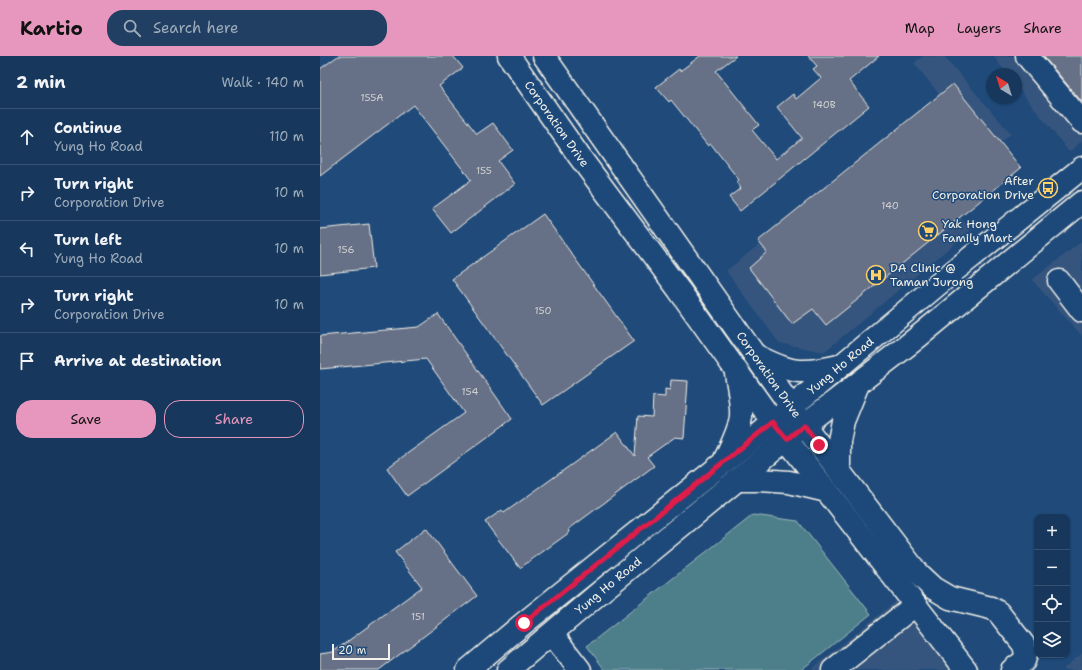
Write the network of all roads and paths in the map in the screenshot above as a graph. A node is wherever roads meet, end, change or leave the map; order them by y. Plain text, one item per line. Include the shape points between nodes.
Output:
1 (509, 56) edge
2 (544, 56) edge
3 (1027, 56) edge
4 (1082, 122) edge
5 (1082, 168) edge
6 (1082, 202) edge
7 (1059, 281) dead end
8 (1082, 310) edge
9 (754, 354) junction
10 (841, 365) junction
11 (736, 370) junction
12 (858, 383) junction
13 (791, 406) junction
14 (773, 422) junction
15 (804, 425) junction
16 (787, 439) junction
17 (724, 462) junction
18 (839, 471) junction
19 (737, 480) junction
20 (827, 491) junction
21 (915, 605) junction
22 (552, 634) junction
23 (1023, 667) edge
24 (468, 670) edge
25 (508, 670) edge
26 (580, 670) edge
27 (833, 670) edge
28 (966, 670) edge

1 - 11 street, Corporation Drive
2 - 9 street, Corporation Drive
3 - 4 street
5 - 10 street, Yung Ho Road
6 - 12 street, Yung Ho Road
7 - 8 street
9 - 10 street via 776,366 795,371 818,371
9 - 13 street, Corporation Drive
10 - 13 street, Yung Ho Road
11 - 14 street, Corporation Drive
11 - 17 street via 740,418
12 - 15 street, Yung Ho Road
12 - 18 street via 843,421 839,441
13 - 14 street, Yung Ho Road
13 - 15 street, Corporation Drive
14 - 16 street, Corporation Drive
14 - 17 street, Yung Ho Road
15 - 16 street, Yung Ho Road
15 - 18 street, Corporation Drive
16 - 19 street, Yung Ho Road
16 - 20 street, Corporation Drive
17 - 24 street, Yung Ho Road
18 - 23 street, Corporation Drive via 918,574 932,588 950,598 998,612 1024,645 1026,654
19 - 20 street via 789,482
19 - 22 street, Yung Ho Road
20 - 21 street, Corporation Drive
21 - 27 street
21 - 28 street, Corporation Drive
22 - 25 street, Yung Ho Road
22 - 26 street

